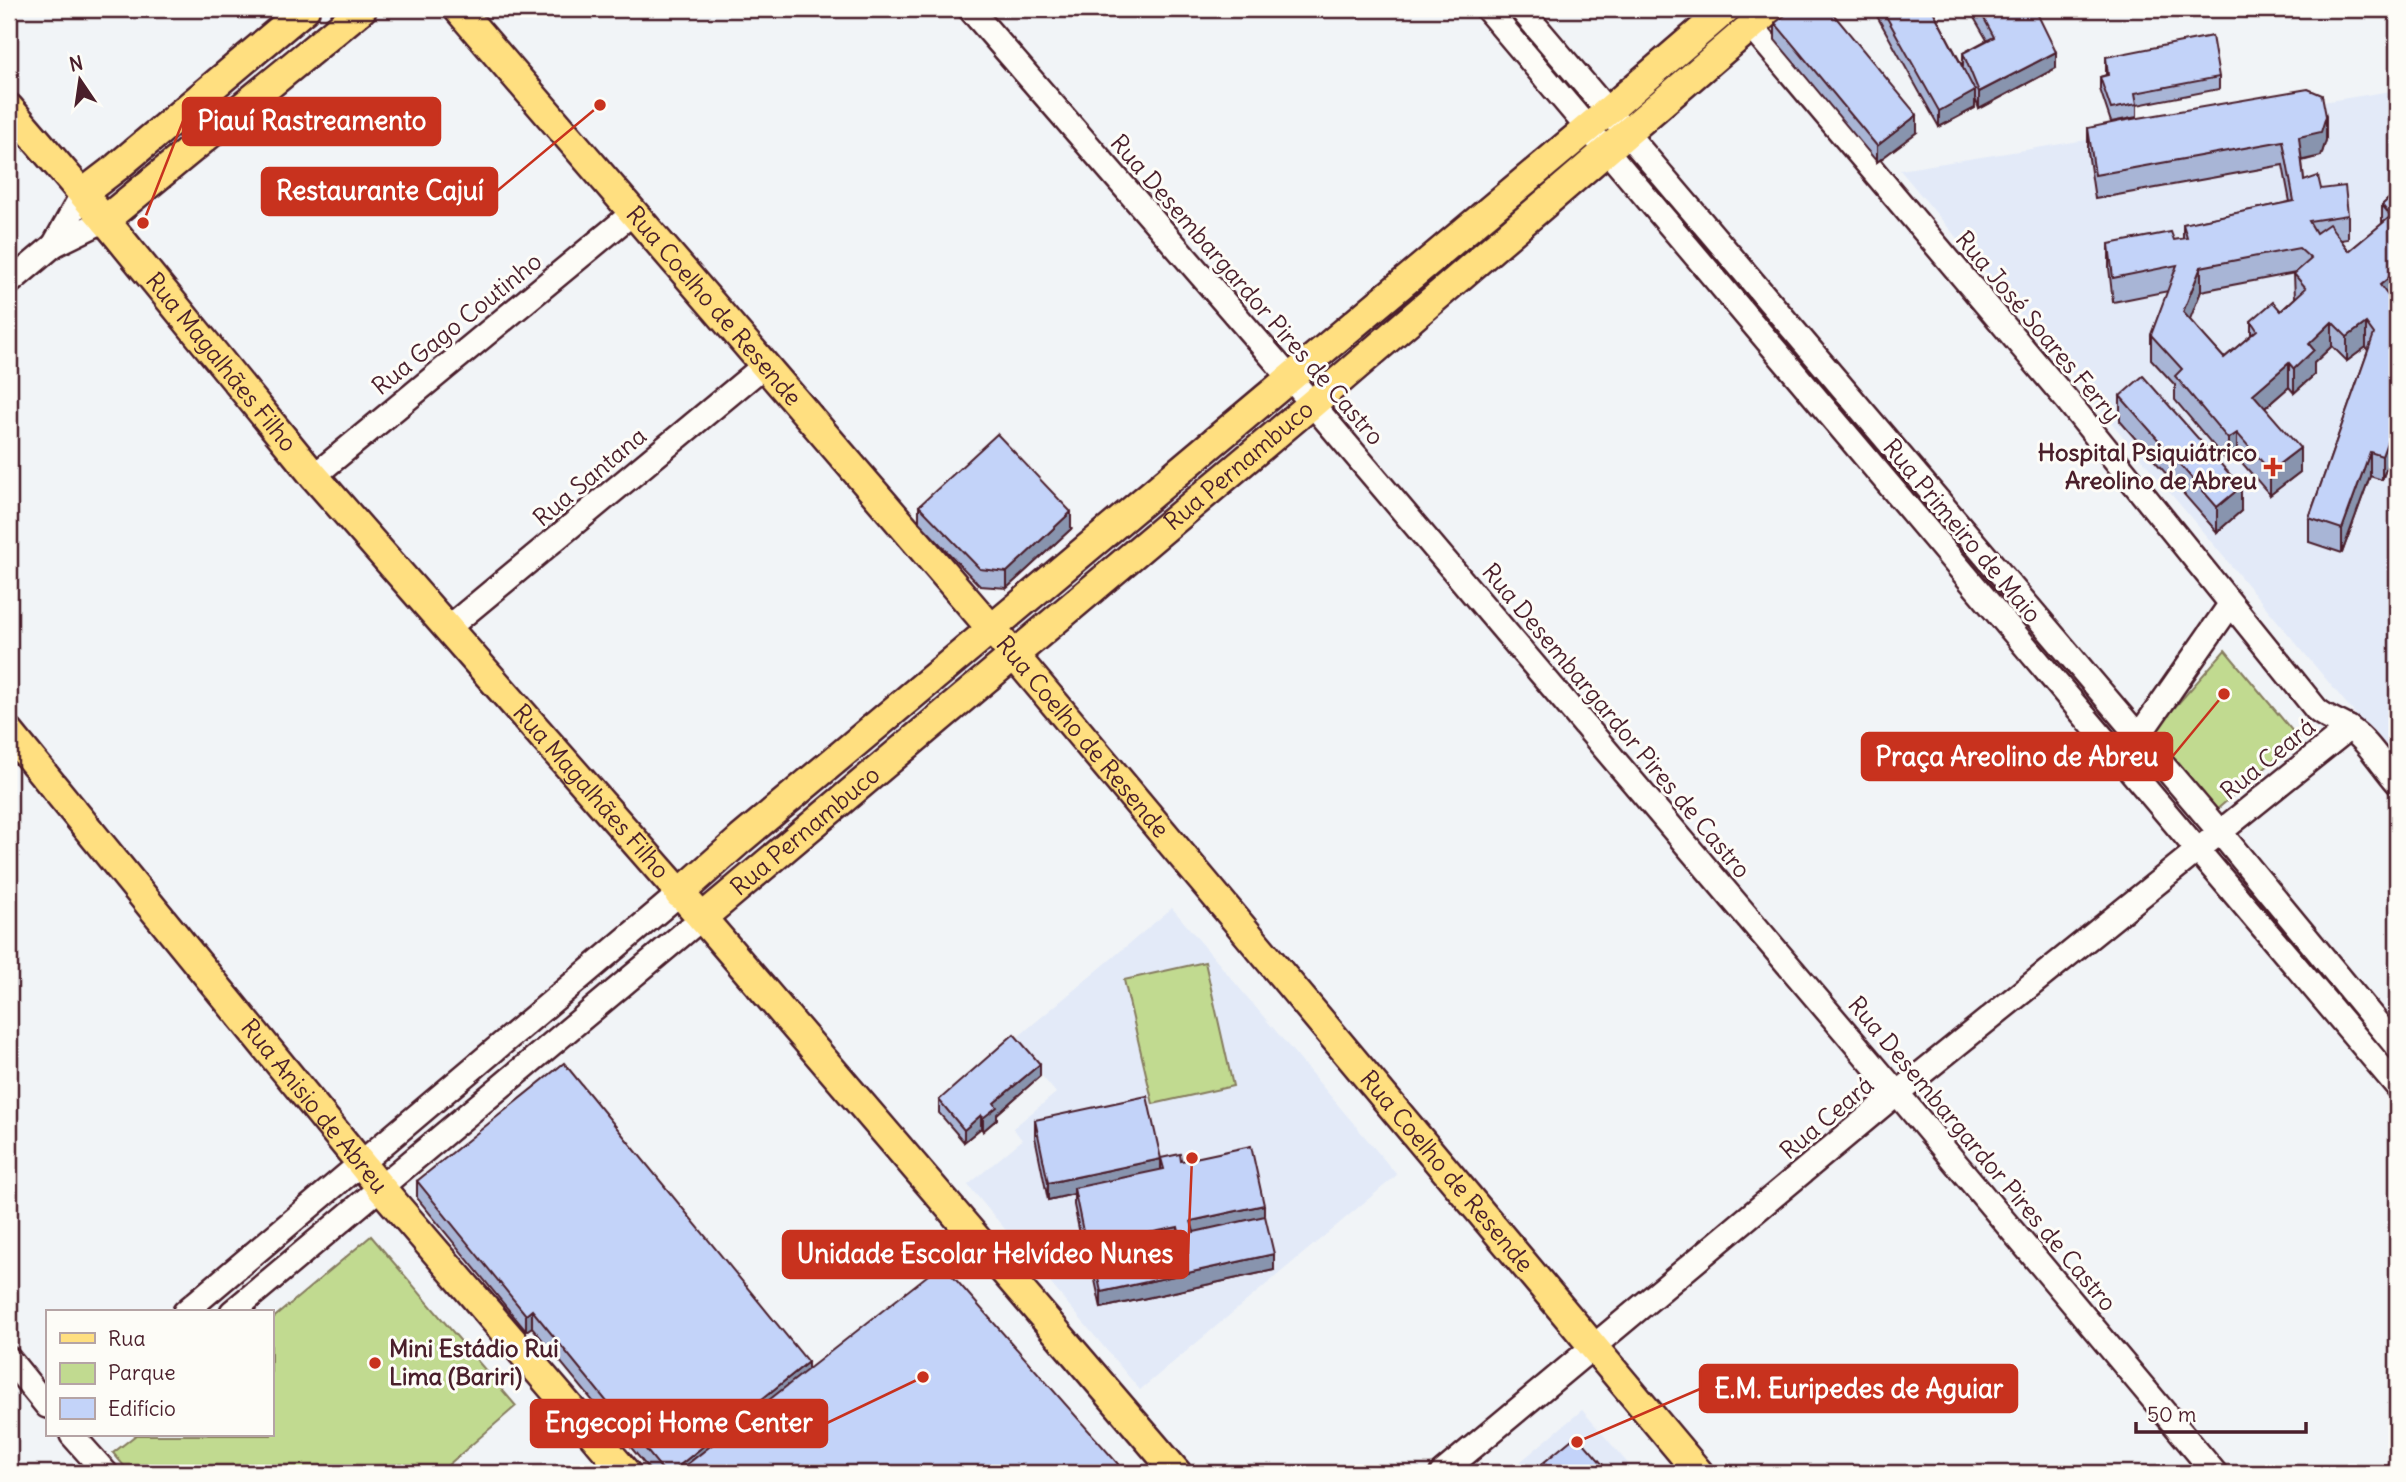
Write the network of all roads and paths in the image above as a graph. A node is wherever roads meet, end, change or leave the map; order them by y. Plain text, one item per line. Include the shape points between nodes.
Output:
1 (305, 9) edge
2 (362, 9) edge
3 (458, 9) edge
4 (970, 9) edge
5 (1486, 9) edge
6 (1521, 9) edge
7 (1726, 9) edge
8 (1761, 18) edge
9 (9, 108) edge
10 (1598, 119) junction
11 (1618, 142) junction
12 (83, 193) junction
13 (634, 212) junction
14 (106, 220) junction
15 (54, 244) junction
16 (9, 283) edge
17 (766, 364) junction
18 (1291, 379) junction
19 (1312, 404) junction
20 (314, 476) junction
21 (2230, 605) junction
22 (447, 629) junction
23 (991, 629) junction
24 (1014, 655) junction
25 (2349, 728) junction
26 (9, 732) edge
27 (2138, 735) junction
28 (2123, 762) junction
29 (2397, 782) edge
30 (2219, 831) junction
31 (2196, 850) junction
32 (679, 894) junction
33 (702, 918) junction
34 (2397, 1048) edge
35 (2397, 1086) edge
36 (1897, 1093) junction
37 (363, 1164) junction
38 (381, 1188) junction
39 (187, 1310) edge
40 (234, 1310) edge
41 (1595, 1347) junction
42 (13, 1372) edge
43 (46, 1405) edge
44 (79, 1437) edge
45 (106, 1473) edge
46 (626, 1473) edge
47 (1177, 1473) edge
48 (1442, 1473) edge
49 (1699, 1473) edge
50 (2214, 1473) edge

1 - 12 main road
2 - 14 main road
3 - 13 main road, Rua Coelho de Resende
4 - 18 street, Rua Desembargardor Pires de Castro
5 - 10 street, Rua Primeiro de Maio
6 - 10 street, Rua Primeiro de Maio
7 - 10 main road, Rua Pernambuco
8 - 11 main road, Rua Pernambuco
8 - 21 street, Rua José Soares Ferry
9 - 12 main road, Rua Magalhães Filho
10 - 11 street, Rua Primeiro de Maio
10 - 18 main road, Rua Pernambuco
11 - 19 main road, Rua Pernambuco
11 - 27 street, Rua Primeiro de Maio
11 - 28 street, Rua Primeiro de Maio
12 - 14 main road, Rua Magalhães Filho
12 - 15 street
13 - 17 main road, Rua Coelho de Resende
13 - 20 street, Rua Gago Coutinho
14 - 15 street
14 - 20 main road, Rua Magalhães Filho
15 - 16 street
17 - 22 street, Rua Santana
17 - 23 main road, Rua Coelho de Resende
18 - 19 street, Rua Desembargardor Pires de Castro
18 - 23 main road, Rua Pernambuco
19 - 24 main road, Rua Pernambuco
19 - 36 street, Rua Desembargardor Pires de Castro
20 - 22 main road, Rua Magalhães Filho
21 - 25 street, Rua José Soares Ferry via 2316,709
21 - 27 street
22 - 32 main road, Rua Magalhães Filho
23 - 24 main road, Rua Coelho de Resende
23 - 32 main road, Rua Pernambuco
24 - 33 main road, Rua Pernambuco
24 - 41 main road, Rua Coelho de Resende
25 - 29 street, Rua José Soares Ferry
25 - 30 street, Rua Ceará
26 - 37 main road, Rua Anisio de Abreu
27 - 28 street
27 - 30 street, Rua Primeiro de Maio
28 - 31 street, Rua Primeiro de Maio
30 - 31 street, Rua Ceará
30 - 34 street, Rua Primeiro de Maio
31 - 35 street, Rua Primeiro de Maio
31 - 36 street, Rua Ceará
32 - 33 main road, Rua Magalhães Filho
32 - 37 street
33 - 38 street
33 - 47 main road, Rua Magalhães Filho
36 - 41 street, Rua Ceará
36 - 50 street, Rua Desembargardor Pires de Castro
37 - 38 main road, Rua Anisio de Abreu
37 - 39 street
38 - 40 street
38 - 46 main road, Rua Anisio de Abreu
41 - 48 street, Rua Ceará
41 - 49 main road, Rua Coelho de Resende
42 - 43 street
44 - 45 street

